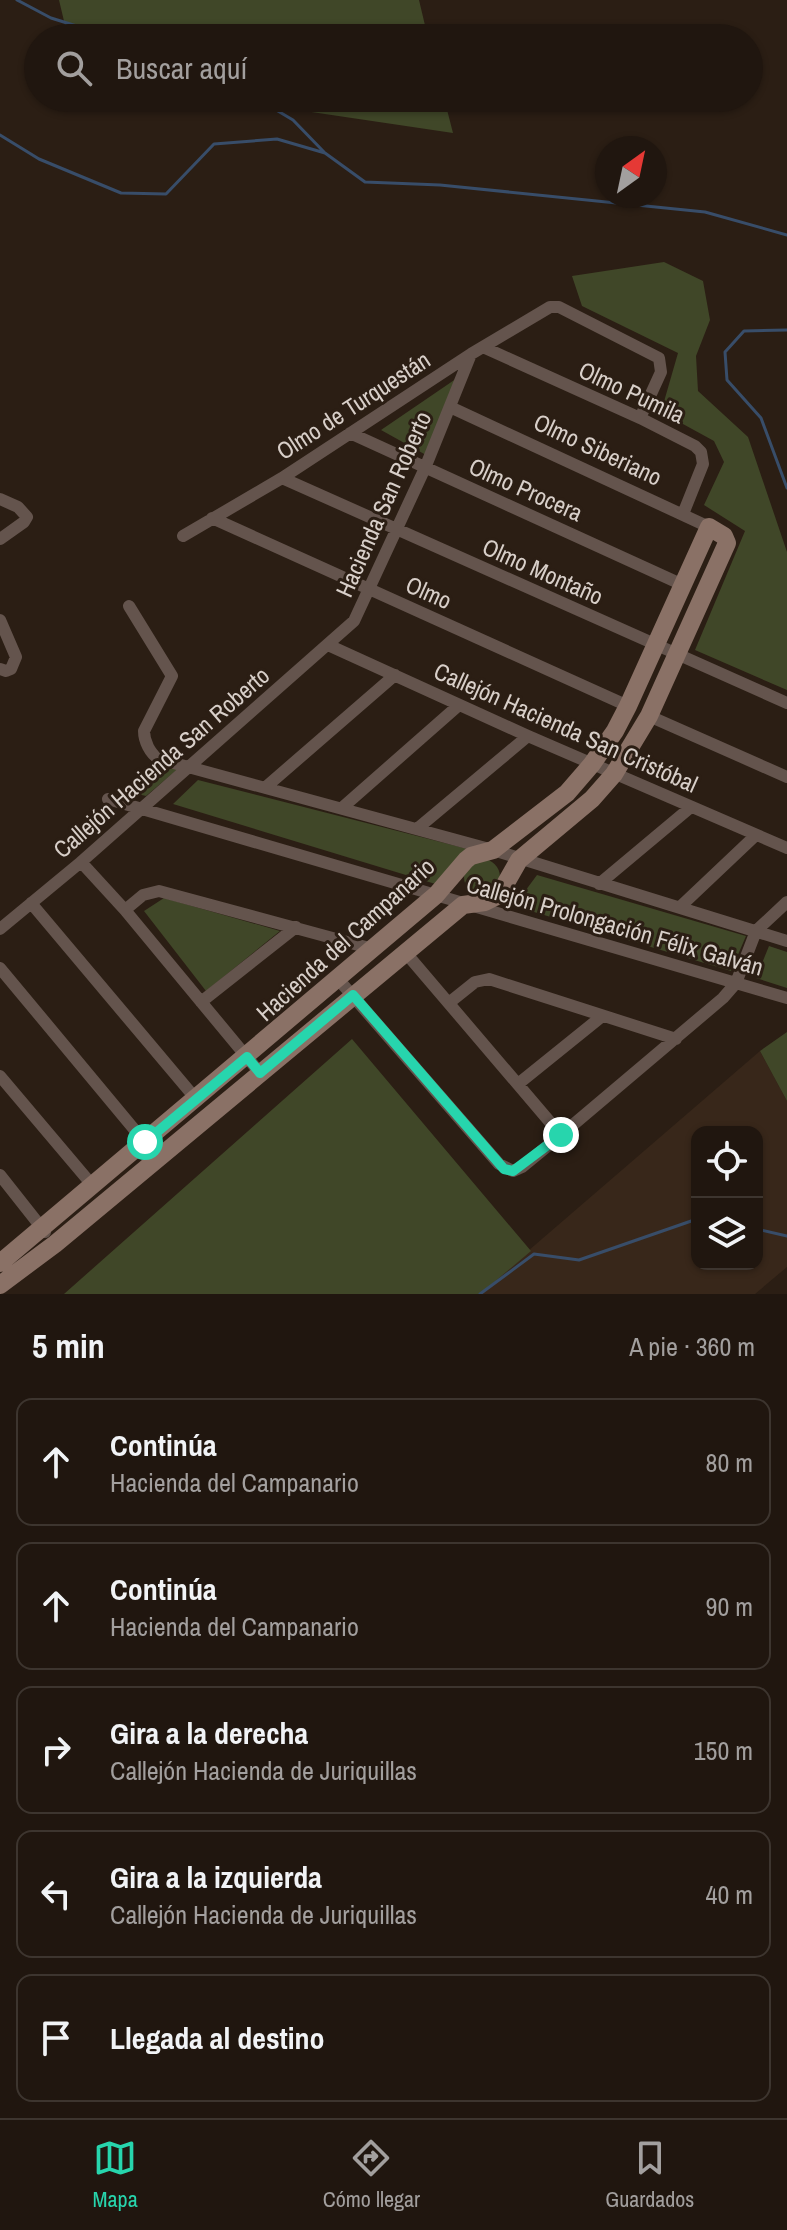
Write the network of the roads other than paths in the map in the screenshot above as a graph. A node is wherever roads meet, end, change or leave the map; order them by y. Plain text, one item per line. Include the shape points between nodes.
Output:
1 (477, 351) junction
2 (450, 407) junction
3 (640, 418) junction
4 (350, 433) junction
5 (425, 468) junction
6 (282, 478) junction
7 (0, 499) edge
8 (683, 514) junction
9 (212, 518) junction
10 (398, 529) junction
11 (717, 532) junction
12 (183, 536) dead end
13 (0, 539) edge
14 (683, 585) junction
15 (371, 589) junction
16 (129, 606) dead end
17 (0, 620) edge
18 (350, 626) joint
19 (328, 645) junction
20 (656, 646) junction
21 (677, 656) junction
22 (0, 669) edge
23 (395, 675) junction
24 (787, 703) edge
25 (459, 705) junction
26 (628, 706) junction
27 (649, 716) junction
28 (528, 736) junction
29 (592, 764) junction
30 (190, 766) junction
31 (614, 774) junction
32 (787, 777) edge
33 (267, 786) junction
34 (108, 799) dead end
35 (343, 807) junction
36 (691, 807) junction
37 (139, 809) junction
38 (418, 828) junction
39 (756, 835) junction
40 (787, 848) edge
41 (493, 850) junction
42 (519, 860) junction
43 (81, 862) junction
44 (599, 884) junction
45 (436, 895) junction
46 (787, 902) edge
47 (31, 903) junction
48 (463, 905) junction
49 (681, 906) junction
50 (125, 910) junction
51 (296, 927) junction
52 (0, 929) edge
53 (756, 931) junction
54 (787, 941) edge
55 (373, 949) junction
56 (405, 952) junction
57 (0, 968) edge
58 (338, 979) junction
59 (736, 983) junction
60 (353, 995) junction
61 (787, 998) edge
62 (201, 1002) junction
63 (450, 1002) junction
64 (601, 1017) junction
65 (676, 1039) junction
66 (247, 1057) junction
67 (260, 1073) junction
68 (0, 1076) edge
69 (518, 1084) junction
70 (196, 1099) junction
71 (561, 1135) junction
72 (145, 1142) junction
73 (158, 1158) junction
74 (0, 1176) edge
75 (93, 1186) junction
76 (49, 1236) junction
77 (0, 1263) edge
78 (0, 1285) edge

1 - 2 street, Hacienda San Roberto
1 - 3 street, Olmo Pumila
1 - 3 street, Olmo de Turquestán via 546,308 559,307 659,358 661,372
1 - 4 street, Olmo de Turquestán
2 - 5 street, Hacienda San Roberto
2 - 8 street, Olmo Siberiano
3 - 8 street, Olmo Pumila via 701,452 703,464
4 - 5 street, Olmo Procera
4 - 6 street, Olmo de Turquestán
5 - 10 street, Hacienda San Roberto
5 - 14 street, Olmo Procera
6 - 9 street, Olmo de Turquestán
6 - 10 street, Olmo Montaño
7 - 13 street via 27,517
8 - 11 street, Olmo Siberiano
9 - 12 street, Olmo de Turquestán
9 - 15 street, Olmo
10 - 15 street, Hacienda San Roberto
10 - 20 street, Olmo Montaño
11 - 14 street, Hacienda del Campanario
11 - 21 street, Hacienda del Campanario via 727,543
14 - 20 street, Hacienda del Campanario
15 - 18 street, Hacienda San Roberto
15 - 26 street, Olmo
16 - 30 street, Callejón Prolongación Félix Galván via 172,676 144,738 154,756
17 - 22 street via 15,653 15,664 8,671
18 - 19 street, Callejón Hacienda San Roberto
19 - 23 street, Callejón Hacienda San Cristóbal
19 - 30 street, Callejón Hacienda San Roberto
20 - 21 street, Olmo Montaño
20 - 26 street, Hacienda del Campanario
21 - 24 street, Olmo Montaño
21 - 27 street, Hacienda del Campanario
23 - 25 street, Callejón Hacienda San Cristóbal
23 - 33 street
25 - 28 street, Callejón Hacienda San Cristóbal
25 - 35 street
26 - 29 street, Hacienda del Campanario
27 - 31 street, Hacienda del Campanario
27 - 32 street
28 - 29 street, Callejón Hacienda San Cristóbal
28 - 38 street
29 - 31 street, Callejón Hacienda San Cristóbal
29 - 41 street, Hacienda del Campanario via 567,793
30 - 33 street, Callejón Prolongación Félix Galván
30 - 37 street, Callejón Hacienda San Roberto
31 - 36 street, Callejón Hacienda San Cristóbal
31 - 42 street, Hacienda del Campanario
33 - 35 street, Callejón Prolongación Félix Galván
34 - 37 street, Callejón Prolongación Félix Galván
35 - 38 street, Callejón Prolongación Félix Galván
36 - 39 street, Callejón Hacienda San Cristóbal
36 - 44 street
37 - 43 street, Callejón Hacienda San Roberto
37 - 45 street, Callejón Prolongación Félix Galván
38 - 41 street, Callejón Prolongación Félix Galván
39 - 40 street, Callejón Hacienda San Cristóbal
39 - 49 street
41 - 42 street, Callejón Prolongación Félix Galván
41 - 45 street, Hacienda del Campanario via 471,856
42 - 44 street, Callejón Prolongación Félix Galván
42 - 48 street, Hacienda del Campanario via 499,895
43 - 47 street, Callejón Hacienda San Roberto
43 - 50 street
44 - 49 street, Callejón Prolongación Félix Galván
45 - 48 street, Callejón Prolongación Félix Galván
45 - 55 street, Hacienda del Campanario
46 - 53 street
47 - 52 street, Callejón Hacienda San Roberto
47 - 70 street
48 - 56 street, Hacienda del Campanario
48 - 59 street, Callejón Prolongación Félix Galván
49 - 53 street, Callejón Prolongación Félix Galván
50 - 51 street via 143,895 159,891
50 - 62 street
51 - 55 street
51 - 62 street
53 - 54 street, Callejón Prolongación Félix Galván
53 - 59 street
55 - 58 street, Hacienda del Campanario
56 - 60 street, Hacienda del Campanario
56 - 63 street
57 - 72 street
58 - 60 street
58 - 66 street, Hacienda del Campanario
59 - 61 street, Callejón Prolongación Félix Galván
59 - 65 street
60 - 67 street, Hacienda del Campanario
60 - 71 street via 504,1169 522,1167
62 - 66 street
63 - 64 street via 475,982 489,979
63 - 69 street
64 - 65 street
64 - 69 street
65 - 71 street
66 - 67 street
66 - 70 street, Hacienda del Campanario
67 - 73 street, Hacienda del Campanario
68 - 75 street
69 - 71 street
70 - 72 street, Hacienda del Campanario
72 - 73 street
72 - 75 street, Hacienda del Campanario
73 - 76 street, Hacienda del Campanario
74 - 76 street
75 - 76 street, Hacienda del Campanario
76 - 77 street, Hacienda del Campanario
76 - 78 street, Hacienda del Campanario

